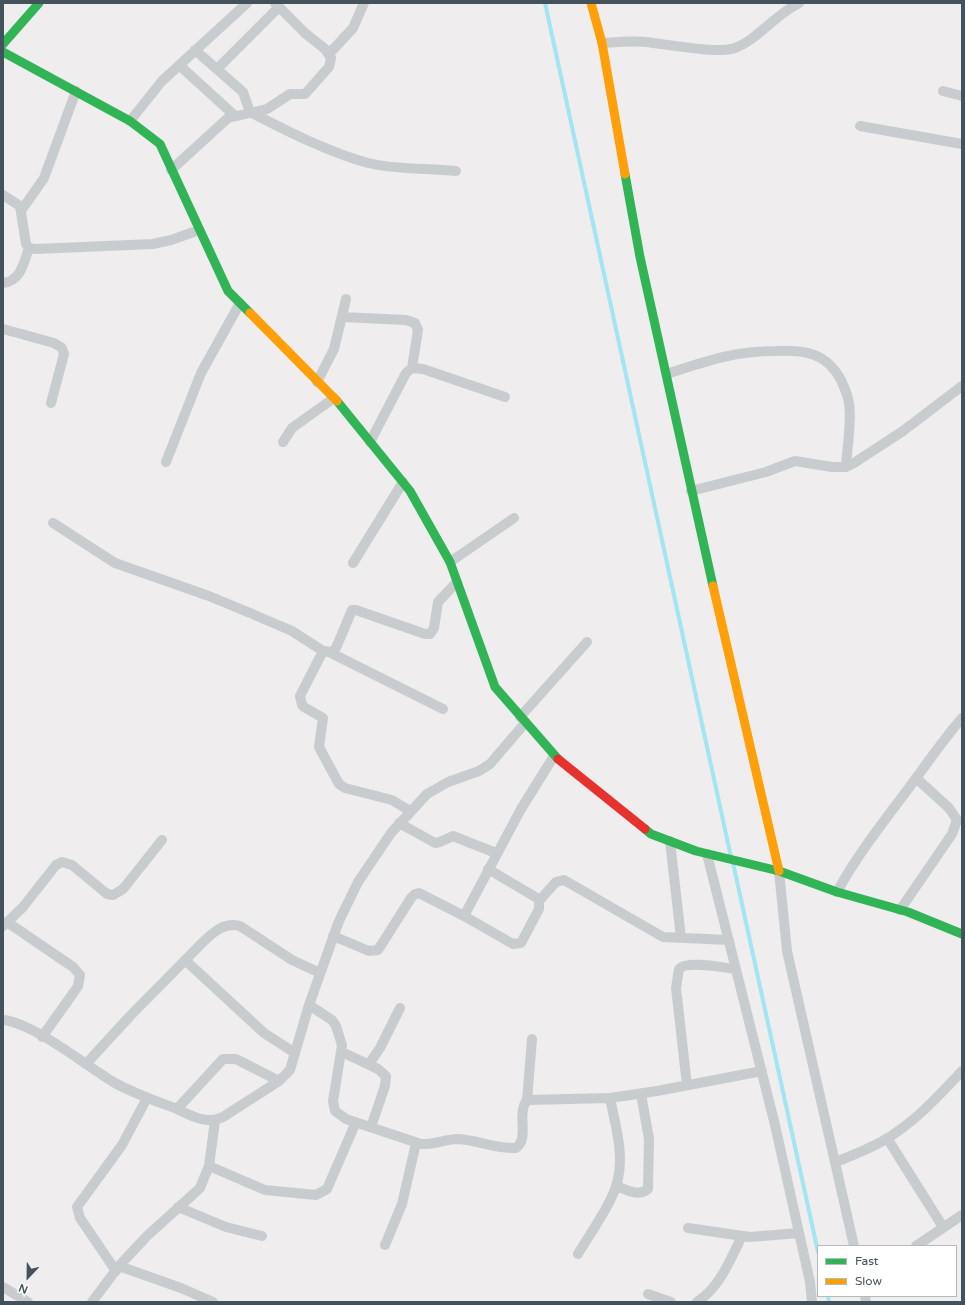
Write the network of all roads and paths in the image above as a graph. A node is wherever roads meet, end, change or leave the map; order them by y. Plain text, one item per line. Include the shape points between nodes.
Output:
1 (39, 3) edge
2 (247, 3) edge
3 (364, 3) edge
4 (591, 3) edge
5 (799, 3) edge
6 (277, 5) edge
7 (783, 6) edge
8 (602, 43) junction
9 (3, 44) edge
10 (194, 50) junction
11 (329, 54) junction
12 (5, 56) edge
13 (179, 65) junction
14 (218, 69) junction
15 (76, 91) junction
16 (943, 91) dead end
17 (962, 96) edge
18 (250, 112) junction
19 (234, 115) junction
20 (130, 121) junction
21 (860, 126) dead end
22 (962, 144) edge
23 (172, 170) junction
24 (456, 171) dead end
25 (3, 195) edge
26 (21, 211) junction
27 (199, 230) junction
28 (29, 248) junction
29 (3, 283) edge
30 (346, 299) dead end
31 (240, 303) junction
32 (342, 317) junction
33 (3, 329) edge
34 (412, 368) junction
35 (667, 374) junction
36 (317, 382) junction
37 (962, 386) edge
38 (505, 397) dead end
39 (334, 398) junction
40 (51, 404) dead end
41 (283, 442) dead end
42 (370, 442) junction
43 (166, 462) dead end
44 (846, 467) junction
45 (403, 482) junction
46 (692, 491) junction
47 (514, 518) dead end
48 (53, 524) dead end
49 (450, 562) junction
50 (353, 563) dead end
51 (457, 582) junction
52 (588, 642) dead end
53 (326, 651) junction
54 (443, 709) dead end
55 (962, 718) edge
56 (523, 720) junction
57 (554, 756) junction
58 (916, 778) junction
59 (410, 810) junction
60 (399, 823) junction
61 (162, 840) dead end
62 (670, 842) junction
63 (496, 853) junction
64 (711, 855) junction
65 (488, 869) junction
66 (779, 871) junction
67 (838, 892) junction
68 (540, 901) junction
69 (900, 910) junction
70 (464, 916) junction
71 (5, 924) edge
72 (962, 934) edge
73 (333, 936) junction
74 (681, 938) junction
75 (729, 940) junction
76 (185, 960) junction
77 (736, 969) junction
78 (320, 973) junction
79 (309, 1005) junction
80 (400, 1008) dead end
81 (3, 1020) edge
82 (42, 1037) junction
83 (532, 1039) dead end
84 (342, 1052) junction
85 (295, 1053) junction
86 (86, 1064) junction
87 (368, 1064) junction
88 (762, 1071) junction
89 (962, 1071) edge
90 (279, 1081) junction
91 (687, 1085) junction
92 (641, 1094) junction
93 (146, 1098) junction
94 (610, 1098) junction
95 (527, 1100) junction
96 (177, 1109) junction
97 (215, 1121) junction
98 (356, 1122) junction
99 (371, 1127) junction
100 (887, 1138) junction
101 (416, 1143) junction
102 (836, 1162) junction
103 (209, 1166) junction
104 (616, 1186) junction
105 (178, 1207) junction
106 (962, 1215) edge
107 (942, 1227) junction
108 (688, 1228) dead end
109 (799, 1233) junction
110 (262, 1236) dead end
111 (742, 1236) junction
112 (385, 1245) dead end
113 (854, 1245) edge
114 (917, 1245) edge
115 (578, 1254) dead end
116 (118, 1269) junction
117 (3, 1287) edge
118 (648, 1294) dead end
119 (28, 1302) edge
120 (92, 1302) edge
121 (212, 1302) edge
122 (671, 1302) edge
123 (696, 1302) edge
124 (812, 1302) edge

1 - 9 main road
2 - 10 street
3 - 11 street via 353,28
4 - 8 main road
5 - 7 street
6 - 11 street
6 - 14 street
7 - 8 street via 742,45 729,49 688,48 640,42
8 - 35 main road via 640,257
10 - 13 street
10 - 14 street
11 - 18 street via 329,67 306,94 290,94 267,109
12 - 15 main road
13 - 19 street
13 - 20 street via 152,92
14 - 18 street via 243,92
15 - 20 main road
15 - 26 street via 44,178
16 - 17 street
18 - 19 street
18 - 24 street via 321,145 368,163
19 - 23 street
20 - 23 main road via 160,144
21 - 22 street
23 - 27 main road
25 - 26 street via 16,202
26 - 28 street via 24,238
27 - 28 street via 153,244
27 - 31 main road via 228,291
28 - 29 street via 19,274
30 - 32 street
31 - 36 main road
31 - 43 street via 201,373
32 - 34 street via 406,320 414,323 418,330
32 - 36 street via 334,349
33 - 40 street via 54,343 62,348 64,354
34 - 38 street via 423,369
34 - 42 street via 406,373
35 - 44 street via 727,355 749,351 796,350 821,358 836,372 847,396 850,416
35 - 46 main road
36 - 39 main road
37 - 44 street via 903,431
39 - 41 street via 292,428
39 - 42 main road
42 - 45 main road
44 - 46 street via 795,461 766,472
45 - 49 main road
45 - 50 street
46 - 66 main road
47 - 49 street
48 - 53 street via 108,560 250,613 292,631
49 - 51 main road
51 - 53 street via 438,602 434,628 430,634 352,610 336,648 332,652
51 - 56 main road via 495,687
52 - 56 street
53 - 54 street
53 - 59 street via 301,692 300,700 304,707 323,718 319,747 335,780 345,788 392,800
55 - 58 street
56 - 57 main road
56 - 59 street via 490,764 427,794
57 - 62 main road via 651,834
57 - 63 street
58 - 67 street via 858,859
58 - 69 street via 949,808 957,820 952,834
59 - 60 street
60 - 63 street via 434,843 453,836
60 - 73 street via 358,882
61 - 71 street via 123,889 113,895 107,894 72,865 62,862 56,865 27,902
62 - 64 main road
62 - 74 street
63 - 65 street
64 - 66 main road
64 - 75 street
65 - 68 street
65 - 70 street
66 - 67 main road
66 - 102 street via 787,951
67 - 69 main road
68 - 70 street via 539,909 524,939 517,944
68 - 74 street via 556,882 564,880 654,933 663,937
69 - 72 main road
70 - 73 street via 425,895 415,894 378,950 369,951
71 - 82 street via 73,967 80,975 74,992
73 - 78 street
74 - 75 street
75 - 77 street
76 - 78 street via 215,931 232,924 246,930 292,960
76 - 85 street via 264,1033
76 - 86 street
77 - 88 street
77 - 91 street via 692,964 679,969 676,988
78 - 79 street
79 - 84 street via 332,1020 336,1026
79 - 85 street
80 - 87 street via 380,1048
81 - 82 street
82 - 86 street
83 - 95 street
84 - 87 street
84 - 98 street via 334,1107 340,1115
85 - 90 street via 290,1070
86 - 93 street
87 - 99 street via 383,1072 386,1080
88 - 91 street
88 - 109 street
89 - 100 street via 926,1107
90 - 96 street via 236,1059 223,1059
90 - 97 street
91 - 92 street
92 - 94 street
92 - 104 street via 649,1139 648,1188 638,1194
93 - 96 street
93 - 116 street via 122,1145 77,1208 80,1218
94 - 95 street
94 - 104 street via 620,1155
95 - 101 street via 522,1112 522,1141 516,1148 508,1149 458,1139 430,1145
96 - 97 street via 201,1119
97 - 103 street
98 - 99 street
98 - 103 street via 327,1189 316,1195 265,1190
99 - 101 street
100 - 102 street
100 - 107 street
101 - 112 street via 402,1204
102 - 113 street
103 - 105 street via 200,1188
104 - 115 street
105 - 110 street via 226,1227
105 - 116 street via 147,1236
106 - 107 street
107 - 114 street
108 - 111 street
109 - 111 street
109 - 124 street
111 - 123 street via 718,1281 708,1294
116 - 120 street
116 - 121 street via 181,1288
117 - 119 street
118 - 122 street

